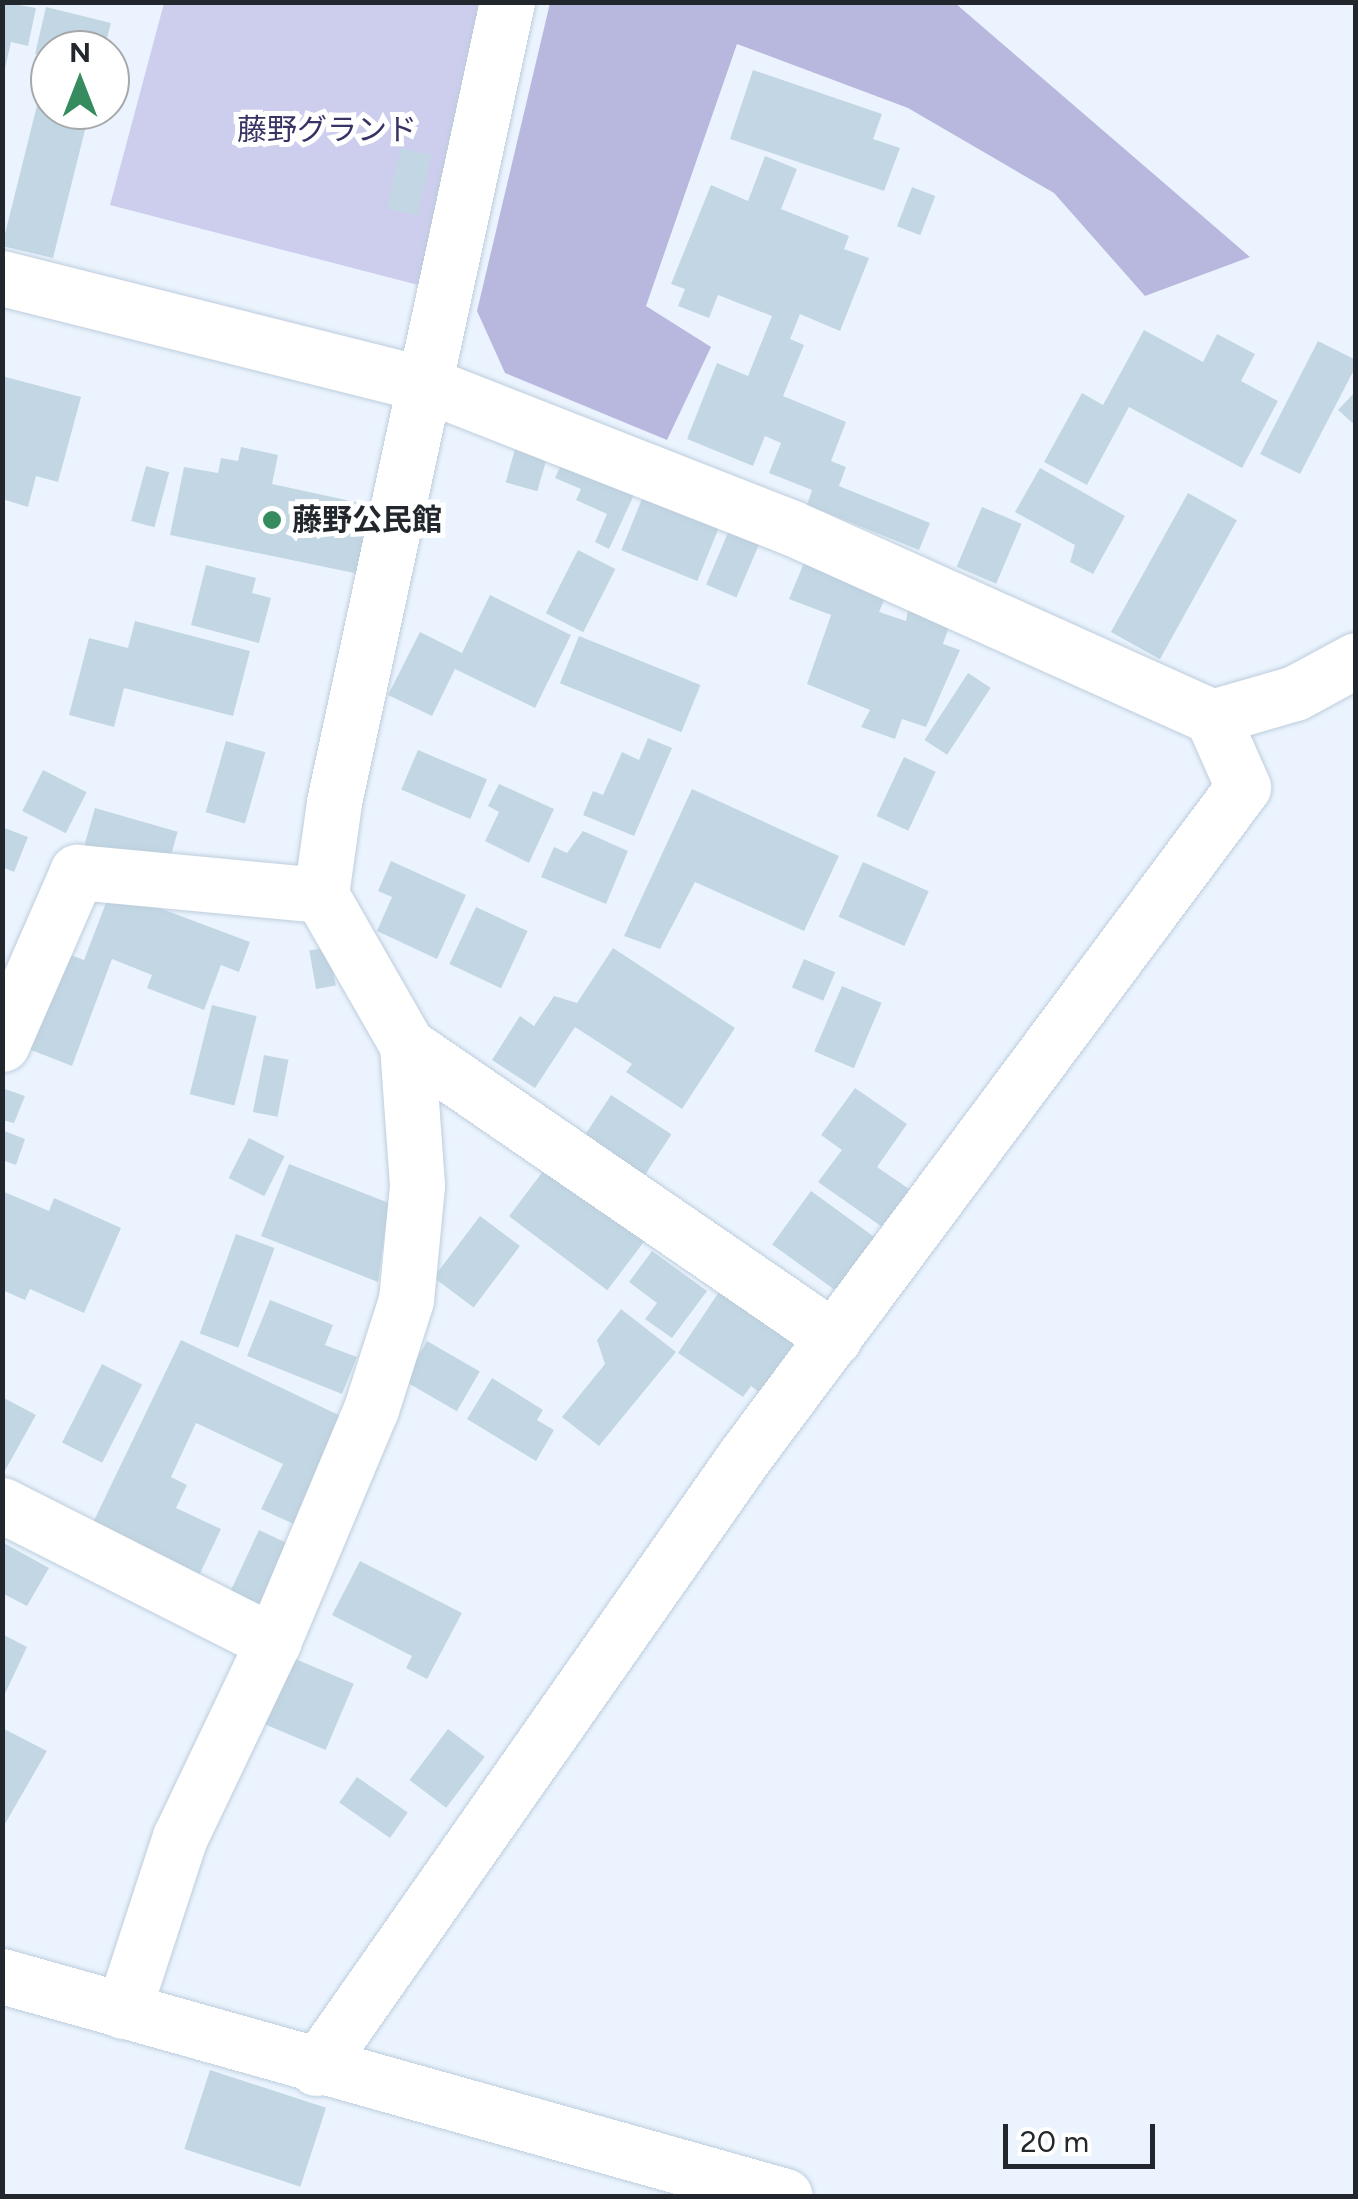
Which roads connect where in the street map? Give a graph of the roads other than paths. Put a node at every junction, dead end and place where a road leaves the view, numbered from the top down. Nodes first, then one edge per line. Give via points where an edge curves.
1 (507, 2) edge
2 (2, 278) edge
3 (425, 384) junction
4 (1356, 660) edge
5 (1212, 717) junction
6 (321, 895) junction
7 (2, 1044) edge
8 (407, 1045) junction
9 (834, 1338) junction
10 (2, 1504) edge
11 (273, 1642) junction
12 (2, 1976) edge
13 (124, 2010) junction
14 (316, 2068) junction
15 (785, 2196) edge

1 - 3 street
2 - 3 street
3 - 5 street via 790,527
3 - 6 street via 334,802
4 - 5 street via 1295,692
5 - 9 street via 1243,787
6 - 7 street via 77,872
6 - 8 street
8 - 9 street
8 - 11 street via 417,1186 406,1300 371,1409
9 - 14 street
10 - 11 street
11 - 13 street via 180,1837
12 - 13 street
13 - 14 street
14 - 15 street

